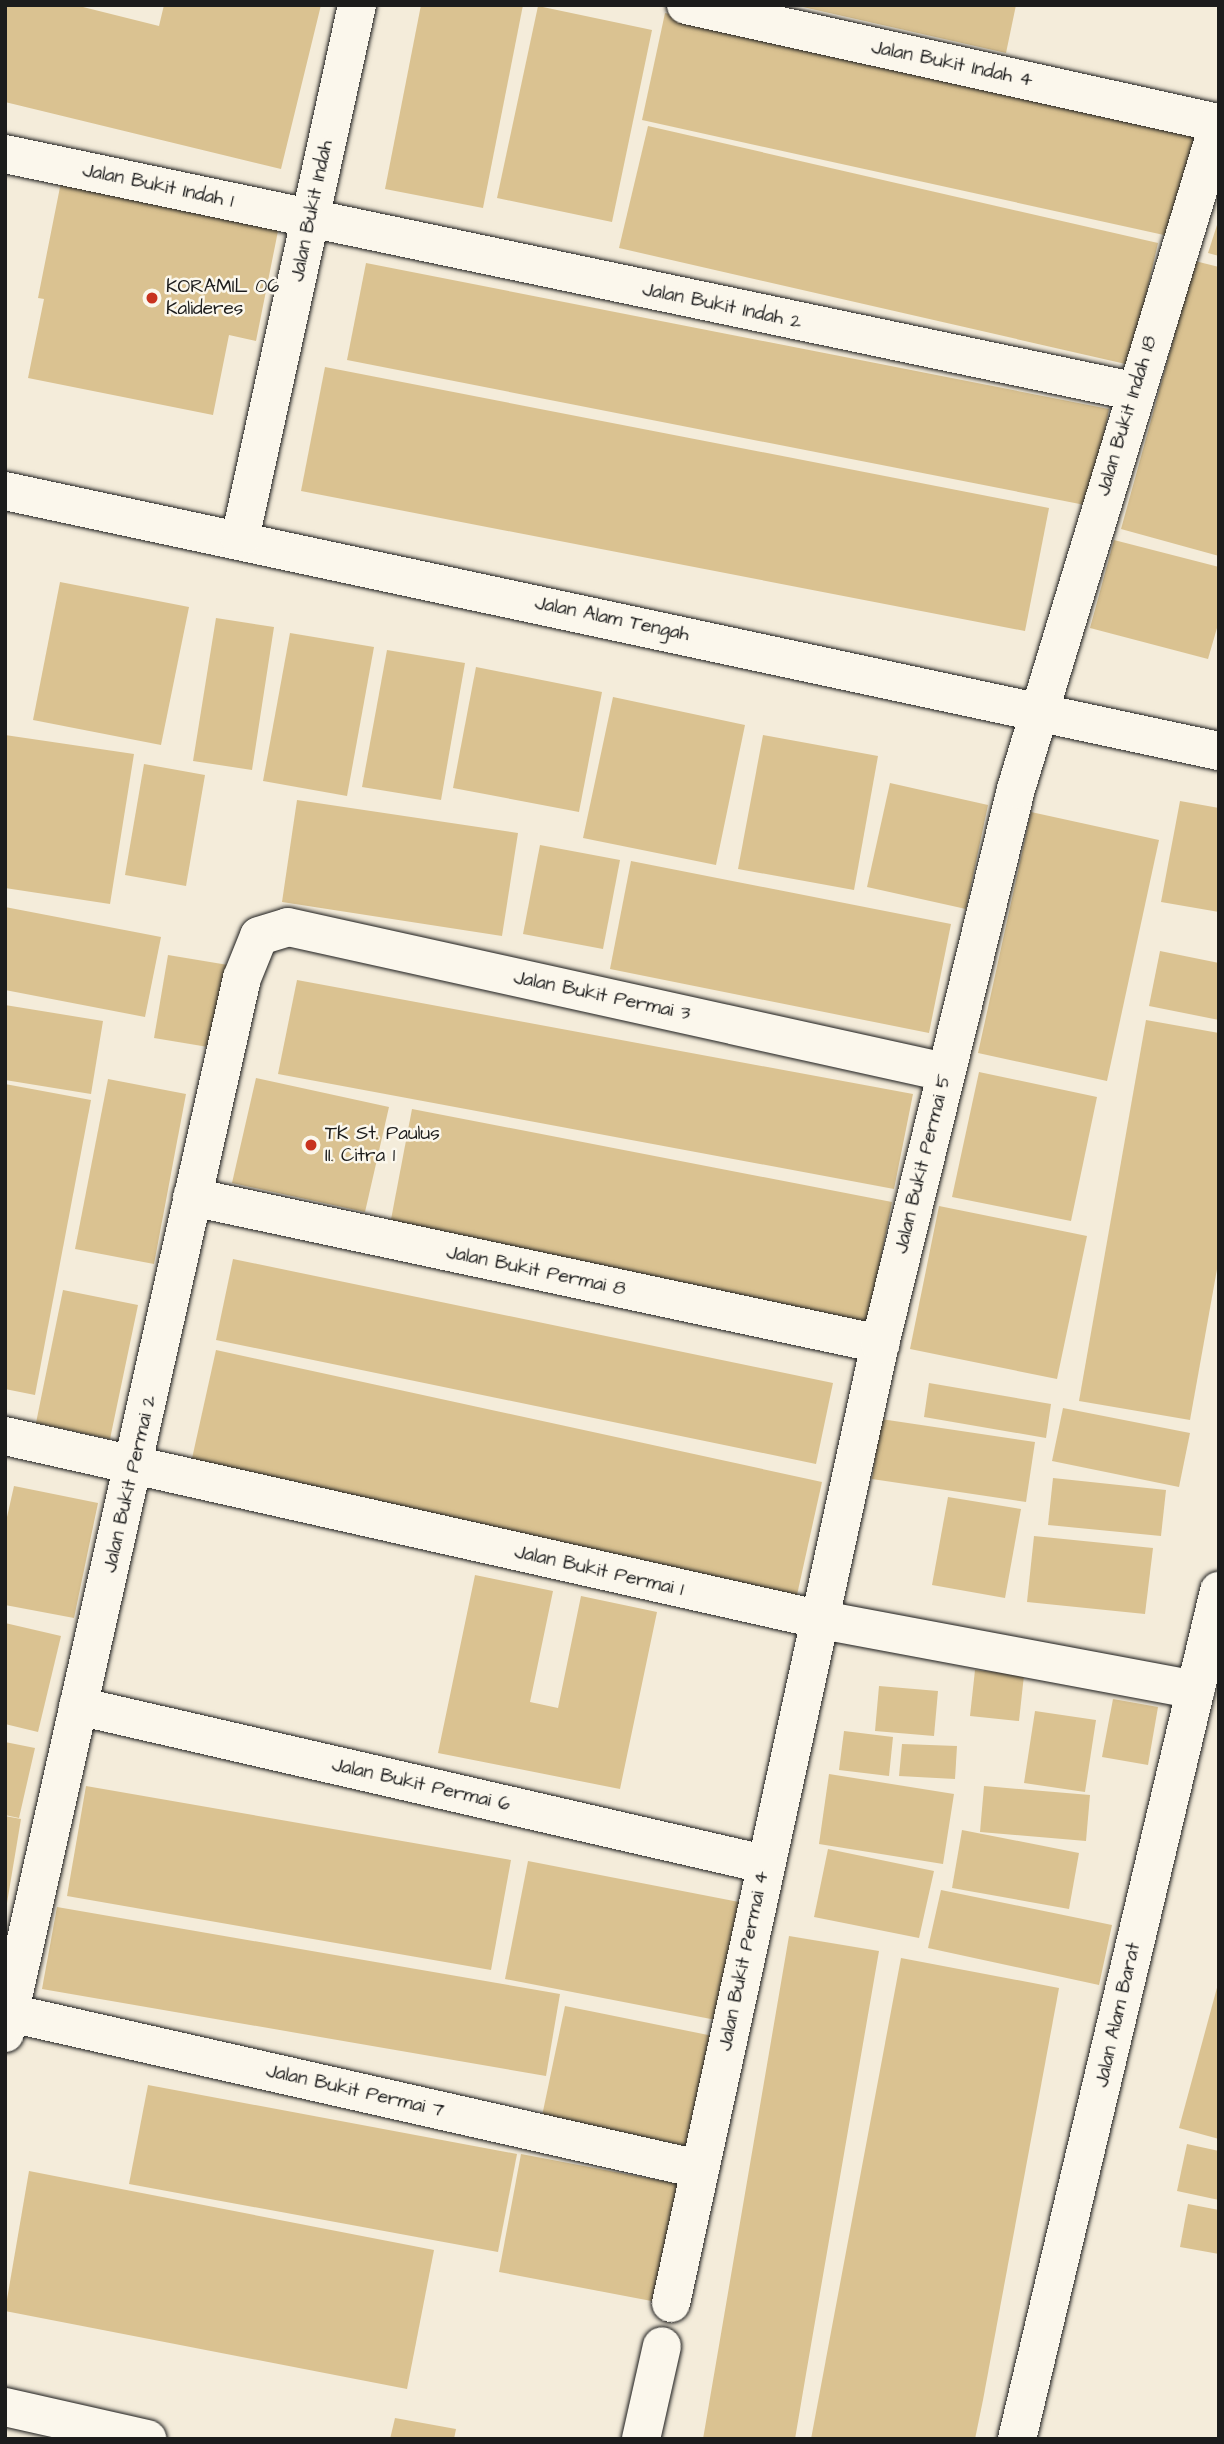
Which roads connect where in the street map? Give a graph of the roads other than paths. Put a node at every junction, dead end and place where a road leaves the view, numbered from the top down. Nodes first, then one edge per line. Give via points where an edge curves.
1 (357, 5) edge
2 (686, 5) edge
3 (1219, 122) edge
4 (5, 154) edge
5 (310, 218) junction
6 (1133, 391) junction
7 (5, 491) edge
8 (240, 539) junction
9 (1039, 711) junction
10 (1219, 751) edge
11 (259, 936) joint
12 (945, 1072) junction
13 (192, 1197) junction
14 (880, 1344) junction
15 (5, 1436) edge
16 (135, 1467) junction
17 (1219, 1591) edge
18 (821, 1620) junction
19 (1196, 1690) junction
20 (78, 1706) junction
21 (764, 1864) junction
22 (8, 2023) edge
23 (699, 2169) junction
24 (671, 2303) dead end
25 (662, 2346) dead end
26 (5, 2407) edge
27 (147, 2439) edge
28 (641, 2439) edge
29 (1017, 2439) edge

1 - 5 street, Jalan Bukit Indah
2 - 3 street, Jalan Bukit Indah 4
3 - 6 street, Jalan Bukit Indah 18
4 - 5 street, Jalan Bukit Indah 1
5 - 6 street, Jalan Bukit Indah 2
5 - 8 street, Jalan Bukit Indah
6 - 9 street, Jalan Bukit Indah 18
7 - 8 street, Jalan Alam Tengah
8 - 9 street, Jalan Alam Tengah
9 - 10 street, Jalan Alam Tengah
9 - 12 street, Jalan Bukit Permai 5
11 - 12 street, Jalan Bukit Permai 3 via 288,927
11 - 13 street, Jalan Bukit Permai 2 via 242,978
12 - 14 street, Jalan Bukit Permai 5
13 - 14 street, Jalan Bukit Permai 8
13 - 16 street, Jalan Bukit Permai 2
14 - 18 street, Jalan Bukit Permai 5
15 - 16 street, Jalan Bukit Permai 1
16 - 18 street, Jalan Bukit Permai 1
16 - 20 street, Jalan Bukit Permai 2
17 - 19 street, Jalan Alam Barat
18 - 19 street, Jalan Bukit Permai 1
18 - 21 street, Jalan Bukit Permai 4
19 - 29 street, Jalan Alam Barat
20 - 21 street, Jalan Bukit Permai 6
20 - 22 street, Jalan Bukit Permai 2
21 - 23 street, Jalan Bukit Permai 4
22 - 23 street, Jalan Bukit Permai 7
23 - 24 street, Jalan Bukit Permai 4
25 - 28 street
26 - 27 street

